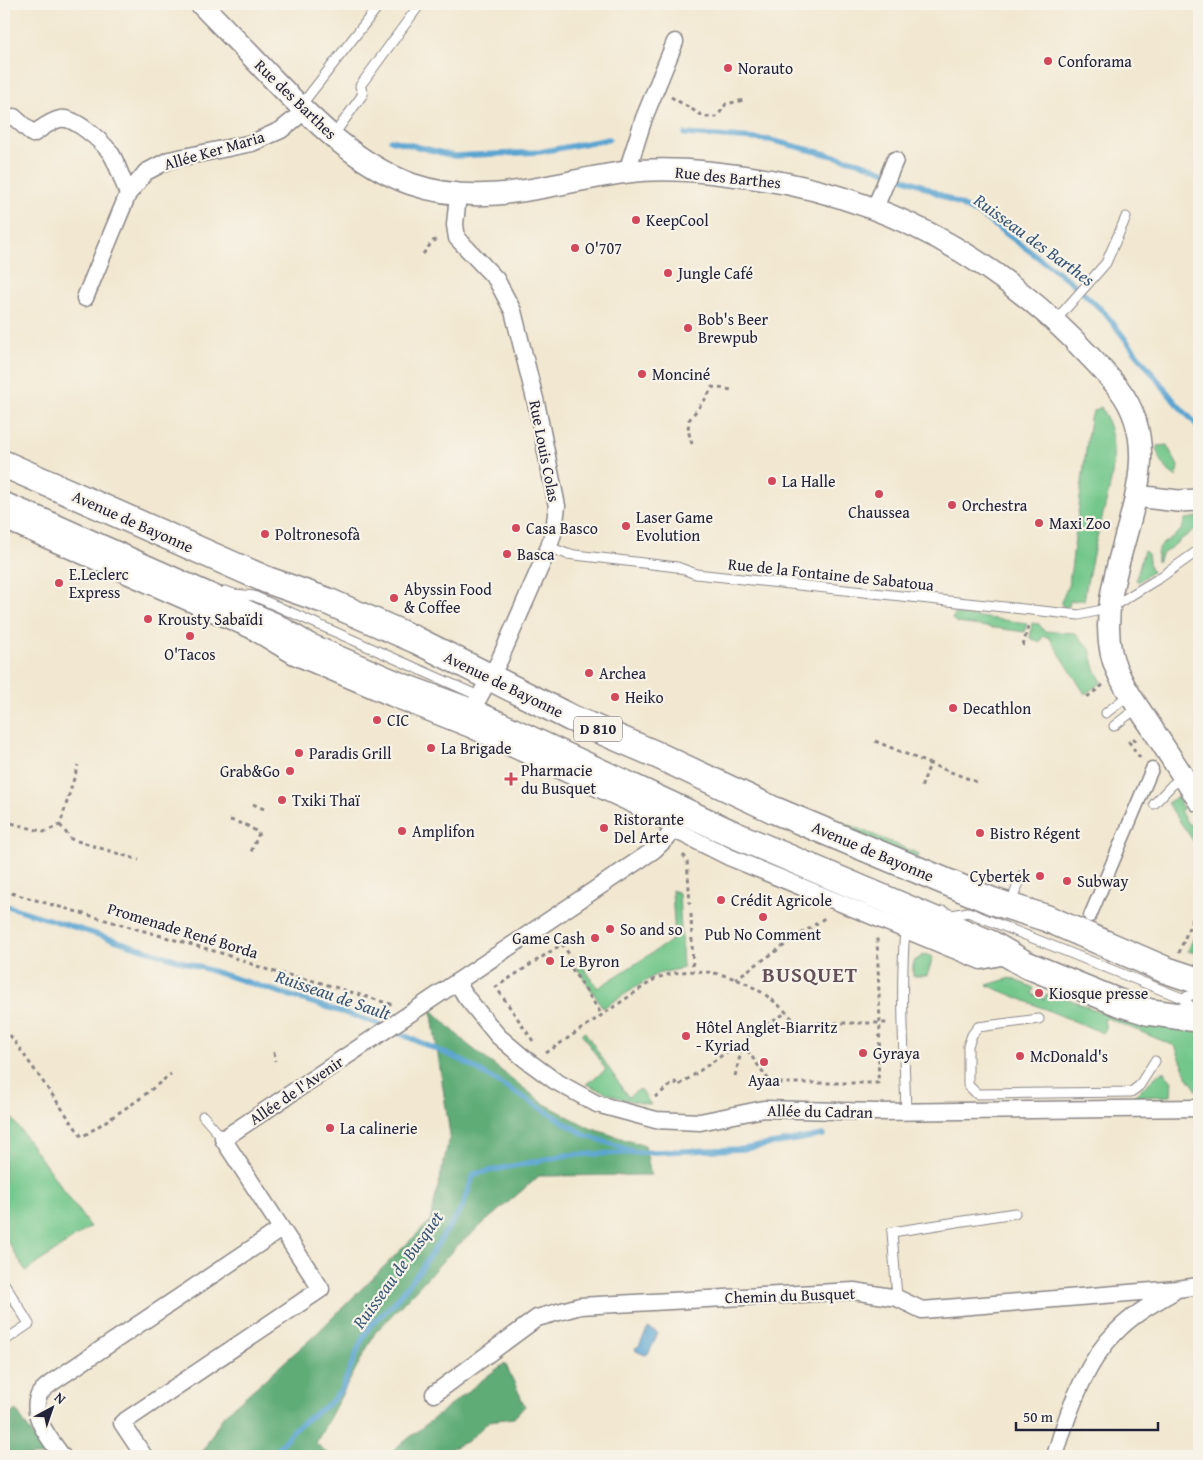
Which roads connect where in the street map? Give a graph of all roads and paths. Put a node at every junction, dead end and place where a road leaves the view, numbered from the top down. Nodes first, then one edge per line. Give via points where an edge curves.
1 (201, 4) edge
2 (369, 4) edge
3 (420, 4) edge
4 (675, 42) dead end
5 (669, 96) dead end
6 (744, 100) dead end
7 (302, 109) junction
8 (14, 117) dead end
9 (333, 136) junction
10 (895, 160) dead end
11 (629, 172) junction
12 (128, 194) junction
13 (458, 194) junction
14 (875, 208) junction
15 (1126, 217) dead end
16 (446, 239) dead end
17 (423, 254) dead end
18 (85, 298) dead end
19 (1054, 321) junction
20 (732, 390) dead end
21 (692, 444) dead end
22 (4, 464) edge
23 (4, 473) edge
24 (1136, 496) junction
25 (1199, 500) edge
26 (4, 506) edge
27 (4, 521) edge
28 (169, 547) dead end
29 (549, 547) junction
30 (1199, 550) edge
31 (247, 583) dead end
32 (216, 589) dead end
33 (254, 596) junction
34 (1110, 608) junction
35 (1029, 623) dead end
36 (1023, 646) dead end
37 (1106, 683) dead end
38 (487, 697) junction
39 (1087, 697) dead end
40 (1134, 701) junction
41 (1106, 713) dead end
42 (1114, 726) dead end
43 (875, 741) dead end
44 (1139, 747) dead end
45 (644, 760) dead end
46 (930, 763) junction
47 (78, 765) dead end
48 (1151, 771) joint
49 (1183, 777) junction
50 (977, 782) dead end
51 (698, 785) dead end
52 (921, 788) dead end
53 (1199, 801) edge
54 (253, 804) dead end
55 (1154, 804) dead end
56 (264, 809) dead end
57 (230, 820) dead end
58 (4, 821) edge
59 (60, 825) junction
60 (675, 830) junction
61 (805, 833) dead end
62 (254, 853) dead end
63 (687, 859) dead end
64 (139, 860) dead end
65 (1022, 875) dead end
66 (4, 891) edge
67 (964, 902) dead end
68 (1199, 902) edge
69 (690, 904) dead end
70 (1010, 907) junction
71 (934, 908) dead end
72 (968, 912) junction
73 (691, 914) dead end
74 (1090, 916) dead end
75 (826, 917) dead end
76 (905, 930) junction
77 (877, 937) dead end
78 (1179, 954) dead end
79 (1011, 955) junction
80 (693, 970) junction
81 (735, 979) junction
82 (457, 982) junction
83 (1191, 989) edge
84 (1199, 993) edge
85 (399, 999) dead end
86 (787, 1012) junction
87 (1199, 1014) edge
88 (602, 1015) junction
89 (1039, 1019) dead end
90 (1199, 1019) edge
91 (880, 1024) junction
92 (904, 1024) junction
93 (10, 1035) dead end
94 (537, 1048) dead end
95 (741, 1048) junction
96 (274, 1052) dead end
97 (542, 1055) dead end
98 (275, 1061) dead end
99 (1155, 1061) dead end
100 (171, 1074) dead end
101 (735, 1076) dead end
102 (656, 1097) dead end
103 (1199, 1108) edge
104 (906, 1111) junction
105 (203, 1116) dead end
106 (223, 1139) junction
107 (1015, 1213) dead end
108 (281, 1229) junction
109 (4, 1283) edge
110 (1199, 1286) edge
111 (1177, 1290) junction
112 (896, 1298) junction
113 (4, 1340) edge
114 (434, 1394) dead end
115 (62, 1456) edge
116 (144, 1456) edge
117 (1055, 1456) edge

1 - 7 street, Rue des Barthes
2 - 7 lane via 376,9 306,99
3 - 9 lane via 360,86 363,94
4 - 11 street via 644,118
5 - 6 path via 705,117 717,117 726,104
7 - 9 street, Rue des Barthes
7 - 12 street, Allée Ker Maria via 281,130 252,142 169,160 146,172
8 - 12 street via 33,134 60,119 72,120 111,153
9 - 13 street, Rue des Barthes via 370,164 408,182 434,191
10 - 14 street
11 - 13 street, Rue des Barthes via 514,194
11 - 14 street, Rue des Barthes via 702,171 756,178 805,186
12 - 18 street, Allée Ker Maria
13 - 29 street, Rue Louis Colas via 454,225 457,238 496,280 514,311 557,506
14 - 19 street, Rue des Barthes via 960,250
15 - 19 lane via 1106,264
16 - 17 path via 434,240
19 - 24 street, Rue des Barthes via 1120,390 1135,416 1140,442
20 - 21 path via 712,387 689,420
22 - 38 main road, Avenue de Bayonne / D 810 via 267,580 334,604 416,640
23 - 28 lane
24 - 25 street
24 - 34 street, Rue des Barthes via 1112,588
26 - 38 main road, Avenue de Bayonne / D 810 via 230,605 316,650 398,685
27 - 60 street via 250,630 294,656 470,729 657,816
29 - 34 lane, Rue de la Fontaine de Sabatoua via 567,554 677,567 696,574 1031,611 1079,615
29 - 38 street, Rue Louis Colas
30 - 34 lane, Rue de la Fontaine de Sabatoua
31 - 33 lane
32 - 33 lane
33 - 38 lane
34 - 40 street, Rue des Barthes via 1111,654
35 - 36 path
37 - 39 path
38 - 45 lane
38 - 70 main road, Avenue de Bayonne / D 810 via 571,718 774,810
38 - 79 main road, Avenue de Bayonne / D 810 via 735,835
40 - 41 lane
40 - 42 lane
40 - 49 street, Rue des Barthes
43 - 46 path
44 - 48 path via 1134,740 1130,742
46 - 50 path
46 - 52 path
47 - 59 path
48 - 74 street
49 - 53 street, Rue des Barthes
49 - 55 lane
51 - 61 lane
54 - 56 path
57 - 62 path via 259,833 251,852
58 - 59 path via 44,832
59 - 64 path via 71,839
60 - 76 street via 729,857
60 - 82 street via 654,850
63 - 69 path
65 - 70 lane
66 - 85 path, Promenade René Borda via 390,1004
67 - 72 lane
68 - 78 path
70 - 83 main road, Avenue de Bayonne / D 810 via 1046,918 1166,970
71 - 72 lane via 952,915
72 - 83 lane
73 - 80 path
75 - 81 path
76 - 79 street via 982,961
76 - 92 lane
77 - 91 path
79 - 90 main road, Avenue de Bayonne / D 810 via 1025,964 1120,1003 1149,1012
80 - 81 path
80 - 88 path via 654,980
81 - 86 path via 762,992
82 - 104 street, Allée du Cadran via 498,1036 524,1059 597,1104 656,1120 700,1122 764,1109
82 - 106 street, Allée de l'Avenir
83 - 84 lane
83 - 87 lane
86 - 91 path via 796,1023
86 - 95 path via 744,1040
88 - 94 path via 570,966 575,963 562,944 496,987
88 - 97 path
89 - 99 lane via 978,1027 968,1046 968,1085 972,1090 977,1094 1131,1092 1139,1086
91 - 92 path
91 - 95 path via 878,1083 771,1083 747,1050
92 - 104 lane
93 - 100 path via 82,1137
95 - 101 path
95 - 102 path via 734,1047 678,1086 675,1082
96 - 98 path
103 - 104 street, Allée du Cadran
105 - 106 lane
106 - 108 street
107 - 112 lane via 892,1232
108 - 115 street via 39,1394 36,1408 41,1426
108 - 116 street via 321,1289 122,1423
109 - 113 lane via 29,1324
110 - 111 street, Chemin du Busquet
111 - 112 street, Chemin du Busquet via 922,1310
111 - 117 street via 1140,1311 1104,1346 1071,1408
112 - 114 street, Chemin du Busquet via 854,1290 580,1306 537,1318

